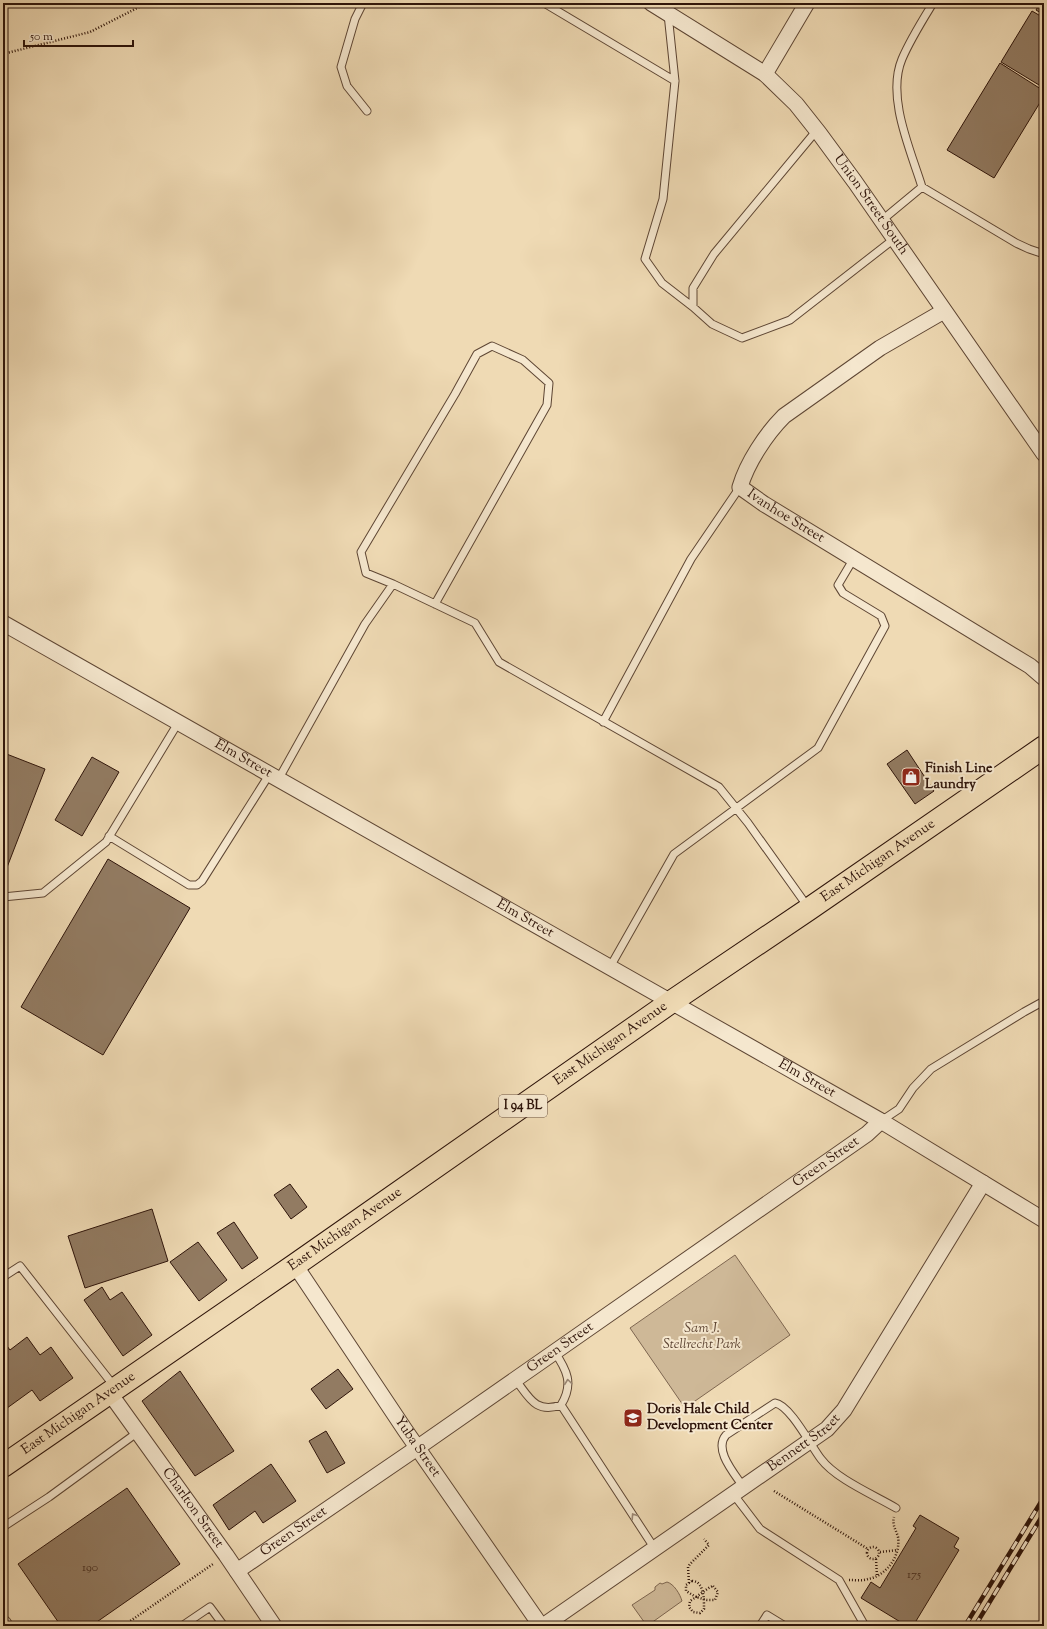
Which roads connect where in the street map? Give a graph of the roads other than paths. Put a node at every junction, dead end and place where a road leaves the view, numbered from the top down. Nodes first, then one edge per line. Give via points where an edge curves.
1 (363, 3) edge
2 (544, 3) edge
3 (651, 3) edge
4 (807, 3) edge
5 (933, 3) edge
6 (668, 13) junction
7 (765, 74) junction
8 (675, 81) junction
9 (367, 111) dead end
10 (817, 130) junction
11 (922, 188) junction
12 (881, 221) junction
13 (894, 239) junction
14 (1044, 254) edge
15 (693, 307) junction
16 (944, 311) junction
17 (1044, 454) edge
18 (740, 487) junction
19 (854, 558) junction
20 (392, 584) junction
21 (435, 604) junction
22 (3, 623) edge
23 (1044, 678) edge
24 (603, 722) junction
25 (178, 723) junction
26 (1044, 747) edge
27 (274, 777) junction
28 (736, 808) junction
29 (109, 836) junction
30 (3, 897) edge
31 (809, 909) junction
32 (610, 967) junction
33 (671, 1002) junction
34 (1044, 1002) edge
35 (881, 1122) junction
36 (983, 1183) junction
37 (1044, 1220) edge
38 (295, 1265) junction
39 (3, 1277) edge
40 (554, 1351) junction
41 (515, 1378) junction
42 (112, 1390) junction
43 (561, 1405) junction
44 (138, 1432) junction
45 (809, 1443) junction
46 (417, 1448) junction
47 (3, 1466) edge
48 (739, 1491) junction
49 (896, 1508) road end
50 (3, 1527) edge
51 (655, 1549) junction
52 (237, 1571) junction
53 (3, 1623) edge
54 (5, 1626) edge
55 (182, 1626) edge
56 (224, 1626) edge
57 (274, 1626) edge
58 (542, 1626) edge
59 (760, 1626) edge
60 (785, 1626) edge
61 (865, 1626) edge

1 - 9 lane via 355,19 341,67 347,86
2 - 8 lane
3 - 6 street, Union Street South
4 - 7 street
5 - 11 lane via 901,60 896,88 898,105
6 - 7 street, Union Street South
6 - 8 lane
7 - 10 street, Union Street South via 796,104
8 - 15 lane via 663,200 645,259 662,283
10 - 12 street, Union Street South
10 - 15 lane via 714,254 693,288
11 - 12 lane
11 - 14 lane via 1016,243
12 - 13 street, Union Street South
13 - 15 lane via 790,320 742,338 712,324
13 - 16 street, Union Street South
16 - 17 street, Union Street South
16 - 18 street, Ivanhoe Street via 880,348 784,416 773,427 744,473
18 - 19 street, Ivanhoe Street
18 - 24 lane via 691,559
19 - 23 street, Ivanhoe Street via 1030,666
19 - 28 lane via 838,585 843,593 881,616 885,626 818,748
20 - 21 lane
20 - 21 lane via 366,573 361,552 476,354 492,346 523,360 548,383 548,405
20 - 27 lane via 365,624
21 - 24 lane via 476,623 499,662
22 - 25 street, Elm Street
24 - 28 lane via 719,788
25 - 27 street, Elm Street
25 - 29 lane
26 - 31 highway, East Michigan Avenue / I 94 BL
27 - 29 lane via 197,885 190,885
27 - 32 street, Elm Street
28 - 31 lane
28 - 32 lane via 674,854
29 - 30 lane via 106,842 43,893
31 - 33 highway, East Michigan Avenue / I 94 BL
32 - 33 street, Elm Street
33 - 35 street, Elm Street
33 - 38 highway, East Michigan Avenue / I 94 BL
34 - 35 lane via 931,1069 913,1088 899,1109
35 - 36 street, Elm Street
35 - 40 street, Green Street
36 - 37 street, Elm Street
36 - 45 street, Bennett Street via 844,1410 827,1429
38 - 42 highway, East Michigan Avenue / I 94 BL
38 - 46 street, Yuba Street
39 - 42 lane via 20,1266
40 - 41 street, Green Street
43 -> 40 lane via 567,1396 568,1379 563,1363
41 - 43 lane via 540,1407 551,1409
41 - 46 street, Green Street
42 - 44 street, Charlton Street
42 - 47 highway, East Michigan Avenue / I 94 BL
51 -> 43 lane
44 - 50 lane via 50,1497
44 - 52 street, Charlton Street
45 - 48 street, Bennett Street
45 - 48 lane via 785,1408 776,1403 726,1435 721,1443 722,1453
45 - 49 lane via 835,1473
46 - 52 street, Green Street
46 - 58 street, Yuba Street
48 - 51 street, Bennett Street
48 - 61 lane via 760,1530 839,1580
51 - 58 street, Bennett Street
52 - 57 street, Charlton Street
53 - 54 street
55 - 56 lane via 210,1607
59 - 60 lane via 767,1615

